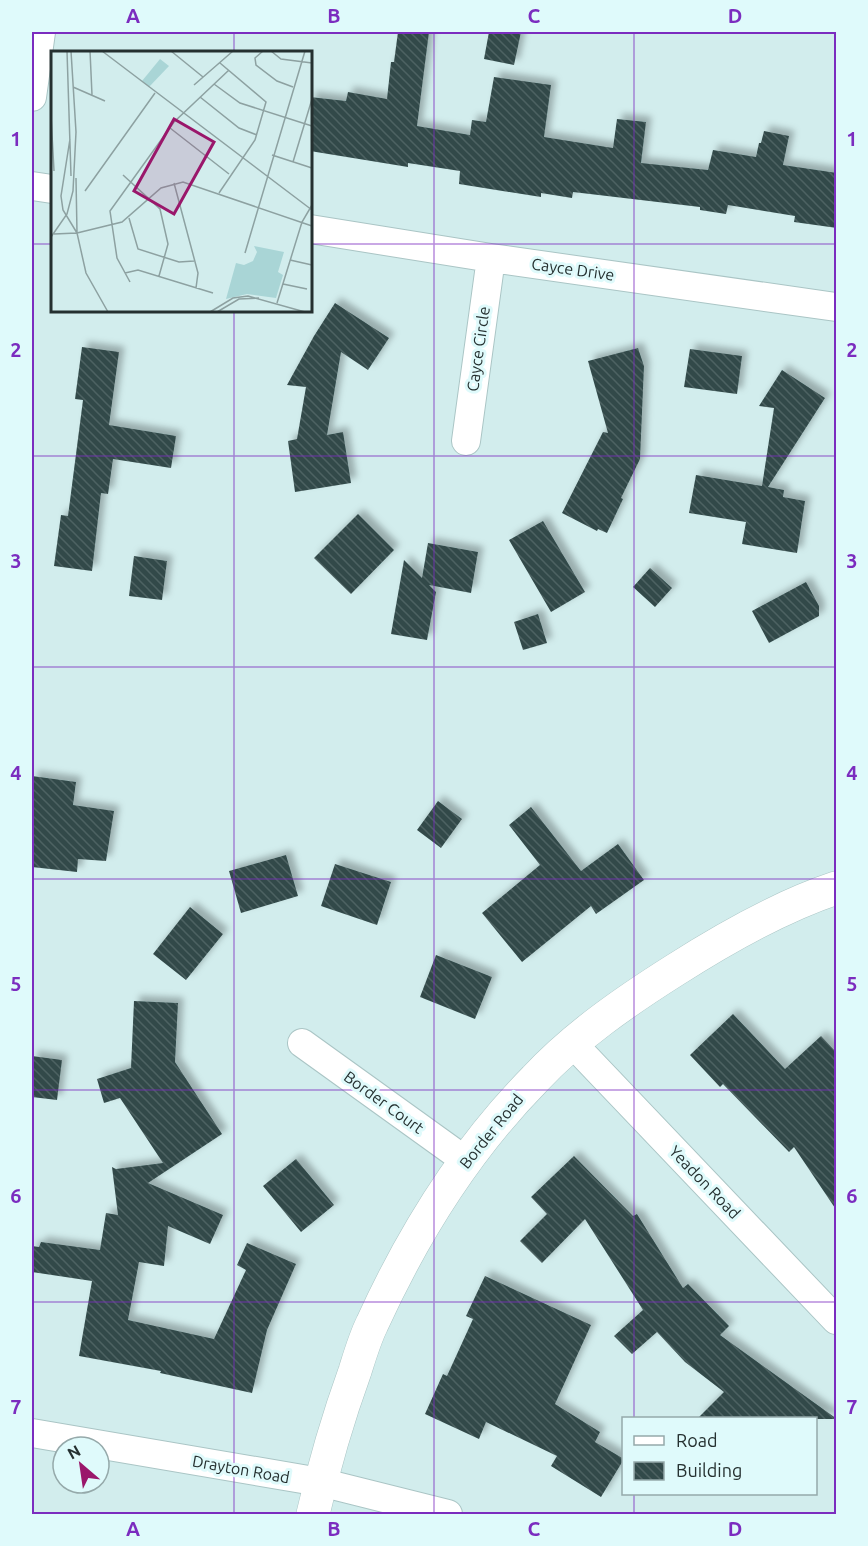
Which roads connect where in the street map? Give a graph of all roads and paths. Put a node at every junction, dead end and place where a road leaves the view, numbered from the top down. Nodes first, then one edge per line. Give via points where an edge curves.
1 (41, 32) edge
2 (32, 97) edge
3 (32, 186) edge
4 (51, 189) edge
5 (312, 229) edge
6 (491, 258) junction
7 (837, 307) edge
8 (466, 441) dead end
9 (837, 888) edge
10 (302, 1043) dead end
11 (573, 1044) junction
12 (466, 1161) junction
13 (837, 1320) edge
14 (32, 1433) edge
15 (320, 1482) junction
16 (313, 1515) edge
17 (448, 1515) edge

1 - 2 street
3 - 4 street
5 - 6 street, Cayce Drive
6 - 7 street, Cayce Drive
6 - 8 street, Cayce Circle
9 - 11 street, Border Road via 765,918 716,944 636,994
10 - 12 street, Border Court
11 - 12 street, Border Road via 536,1078
11 - 13 street, Yeadon Road
12 - 15 street, Border Road via 419,1233 371,1325
14 - 15 street, Drayton Road
15 - 16 street, Border Road
15 - 17 street, Drayton Road

